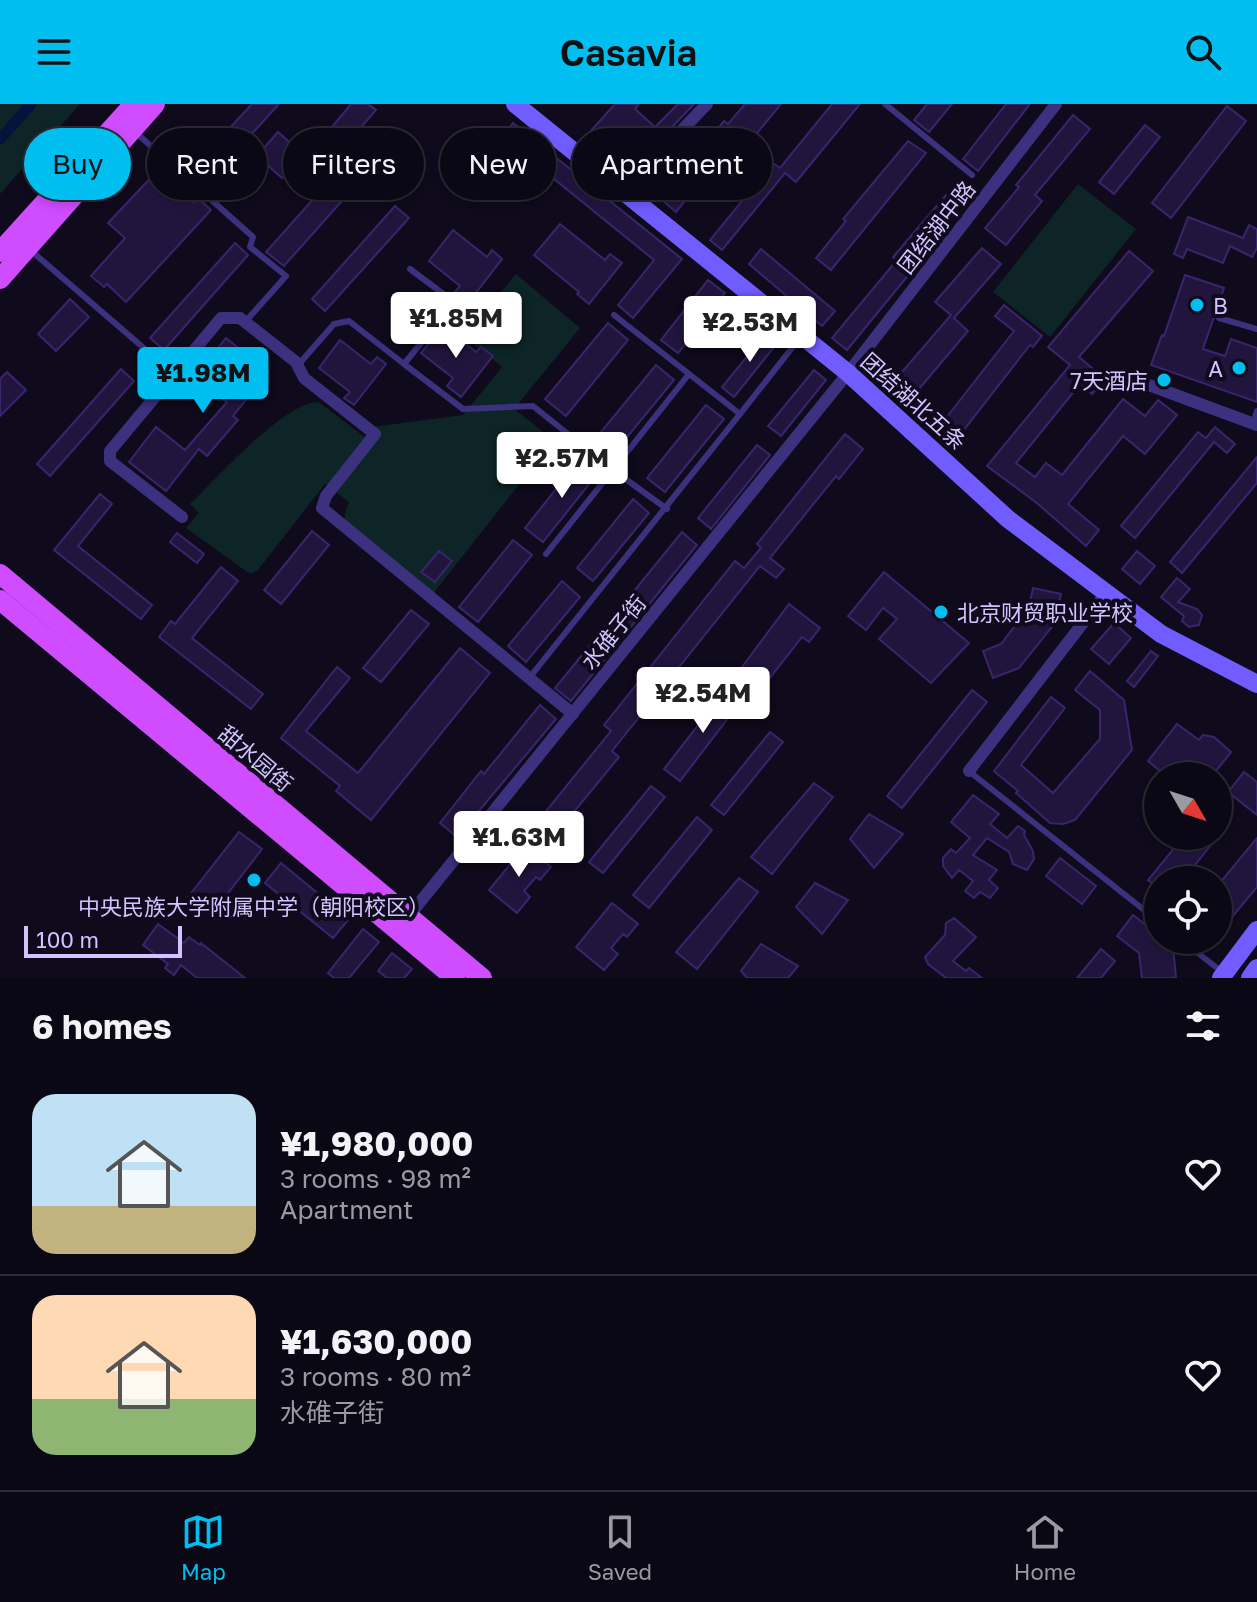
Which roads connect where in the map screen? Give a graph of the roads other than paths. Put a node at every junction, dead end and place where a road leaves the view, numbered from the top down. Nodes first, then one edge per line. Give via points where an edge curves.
1 (134, 104) edge
2 (155, 104) edge
3 (515, 104) edge
4 (707, 104) edge
5 (885, 104) edge
6 (1056, 104) edge
7 (684, 128) edge
8 (132, 130) junction
9 (572, 152) edge
10 (972, 175) dead end
11 (631, 200) edge
12 (27, 247) junction
13 (0, 252) edge
14 (410, 269) dead end
15 (0, 279) edge
16 (614, 315) dead end
17 (1219, 318) dead end
18 (245, 322) junction
19 (1257, 329) edge
20 (801, 336) junction
21 (160, 362) dead end
22 (404, 364) junction
23 (298, 365) junction
24 (848, 373) junction
25 (689, 374) junction
26 (1127, 377) dead end
27 (740, 414) junction
28 (1256, 420) edge
29 (613, 470) junction
30 (667, 509) junction
31 (182, 517) dead end
32 (546, 554) dead end
33 (0, 574) edge
34 (1106, 593) junction
35 (0, 600) edge
36 (529, 678) junction
37 (1257, 684) edge
38 (573, 714) junction
39 (969, 771) joint
40 (1144, 910) edge
41 (408, 917) junction
42 (1257, 930) edge
43 (1197, 954) edge
44 (1257, 968) edge
45 (1222, 976) edge
46 (455, 978) edge
47 (482, 978) edge
48 (1250, 978) edge

1 - 13 main road
2 - 8 main road
3 - 9 street, 团结湖北五条
4 - 7 street
5 - 10 lane
6 - 24 street, 团结湖中路
8 - 12 main road
8 - 18 lane via 253,237 250,247 286,276
11 - 20 street, 团结湖北五条
12 - 15 main road
12 - 21 lane
14 - 22 lane via 454,302
16 - 25 lane
17 - 19 lane
18 - 23 street
18 - 31 street via 221,318 110,451 110,461
20 - 24 street, 团结湖北五条
20 - 27 lane
22 - 23 lane via 349,321 334,324
22 - 29 lane via 463,409 533,406
23 - 36 street via 304,378 375,434 322,508
24 - 34 street, 团结湖北五条 via 1008,519
24 - 38 street, 水碓子街
25 - 27 lane
25 - 29 lane
26 - 28 street
27 - 30 lane
29 - 30 lane
29 - 32 lane
30 - 36 lane
33 - 41 main road, 甜水园街
34 - 37 street, 团结湖北五条 via 1161,634
34 - 39 street
35 - 46 main road, 甜水园街
36 - 38 street
38 - 41 street, 水碓子街
39 - 40 lane
41 - 47 main road, 甜水园街
42 - 45 street
43 - 45 lane
44 - 48 street

